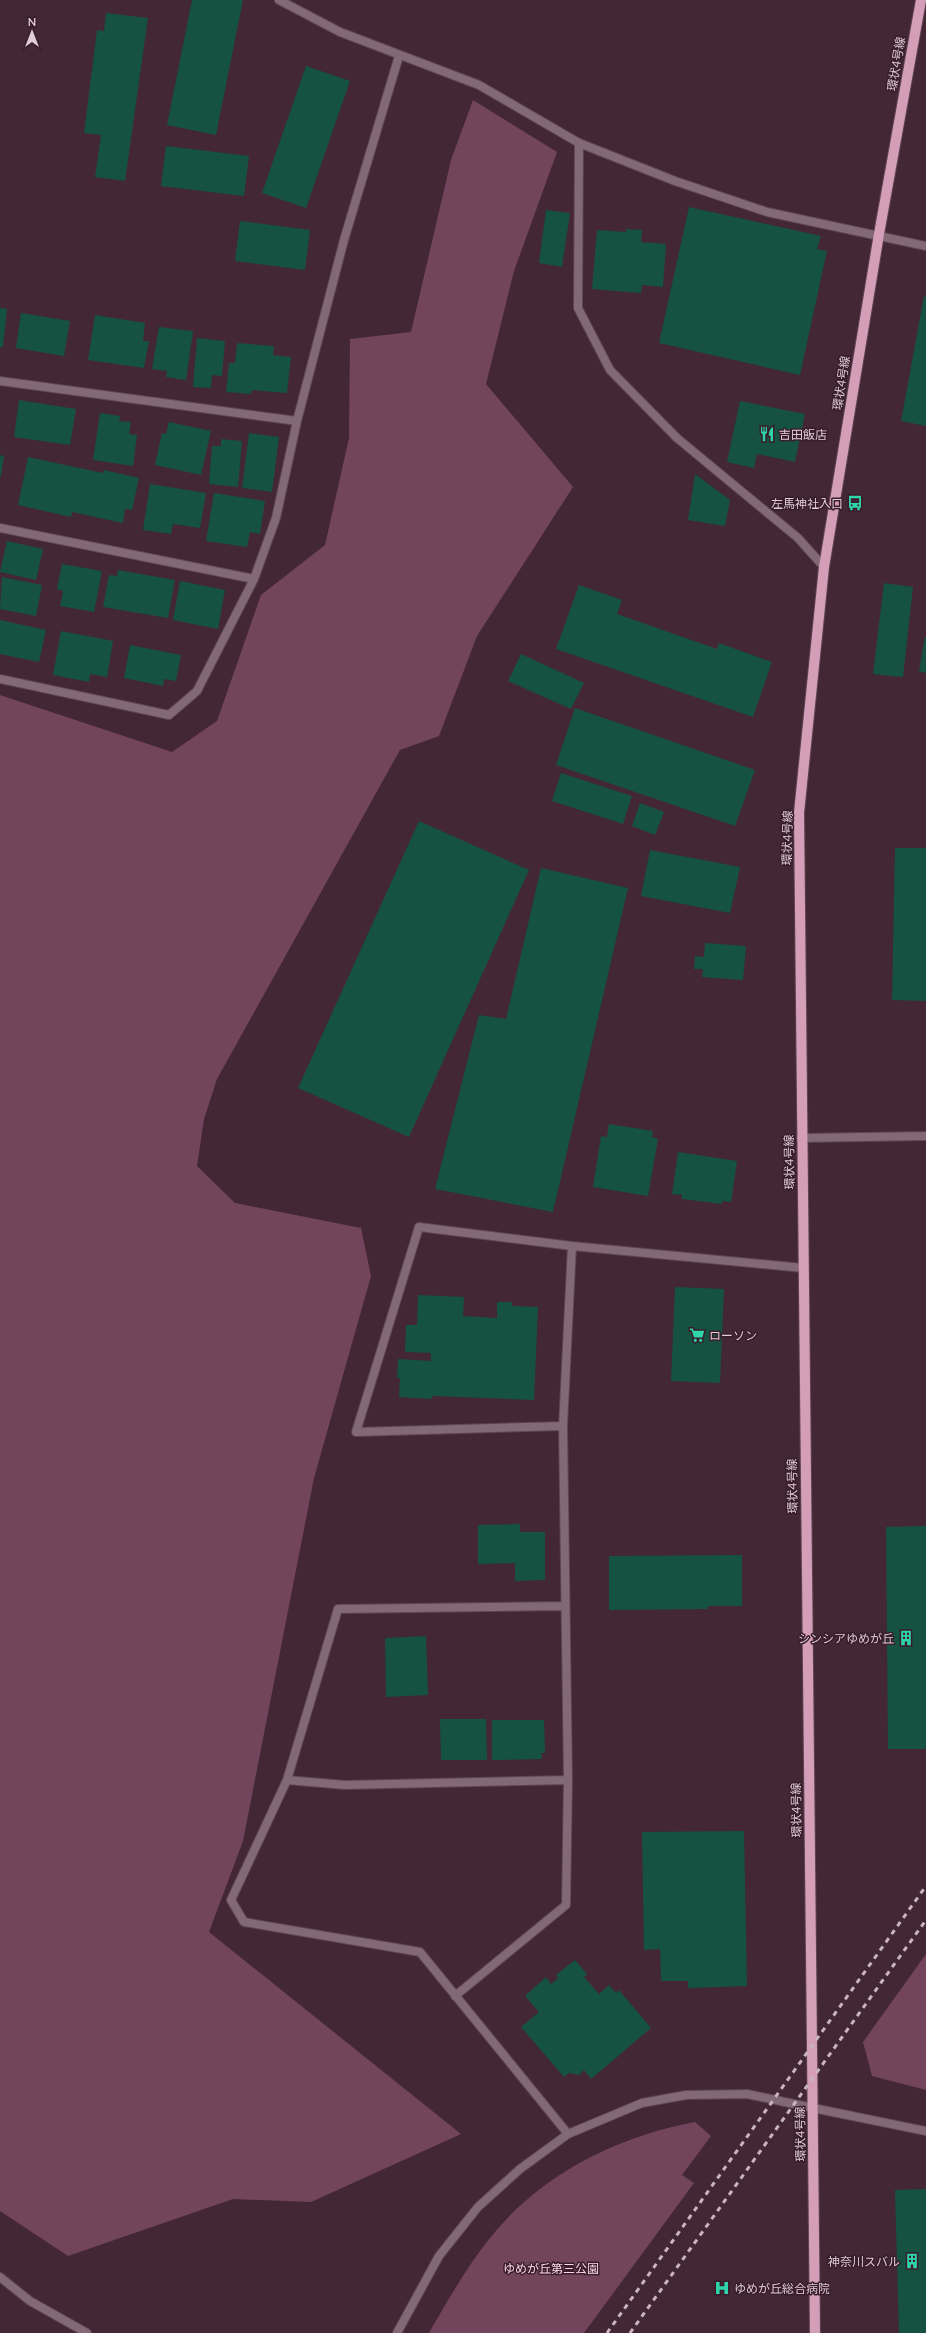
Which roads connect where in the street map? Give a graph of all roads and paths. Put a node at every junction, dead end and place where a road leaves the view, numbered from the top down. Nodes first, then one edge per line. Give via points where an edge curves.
1 (279, 0) edge
2 (921, 0) edge
3 (399, 56) junction
4 (579, 143) junction
5 (879, 234) junction
6 (926, 246) edge
7 (0, 381) edge
8 (297, 421) junction
9 (0, 528) edge
10 (824, 567) junction
11 (254, 579) junction
12 (0, 679) edge
13 (926, 1136) edge
14 (801, 1138) junction
15 (572, 1246) junction
16 (803, 1268) junction
17 (563, 1426) junction
18 (564, 1606) junction
19 (287, 1780) junction
20 (568, 1780) junction
21 (455, 1996) junction
22 (813, 2108) junction
23 (926, 2131) edge
24 (568, 2134) junction
25 (0, 2277) edge
26 (87, 2333) edge
27 (397, 2333) edge
28 (815, 2333) edge

1 - 3 street via 340,32
2 - 5 main road, 環状4号線
3 - 4 street via 480,85
3 - 8 street via 344,240
4 - 5 street via 675,181 768,212
4 - 10 street via 578,308 610,370 677,438 798,538
5 - 6 street
5 - 10 main road, 環状4号線
7 - 8 street
8 - 11 street via 276,518
9 - 11 street
10 - 14 main road, 環状4号線 via 799,813
11 - 12 street via 197,691 169,714
13 - 14 street
14 - 16 main road, 環状4号線
15 - 16 street
15 - 17 street
15 - 17 street via 419,1227 356,1432
16 - 22 main road, 環状4号線
17 - 18 street
18 - 19 street via 338,1609
18 - 20 street
19 - 20 street via 345,1785
19 - 21 street via 232,1900 244,1922 420,1952
20 - 21 street via 566,1905
21 - 24 street
22 - 23 street
22 - 24 street via 747,2094 686,2095 642,2103
22 - 28 main road, 環状4号線
24 - 27 street via 520,2170 478,2207 439,2256
25 - 26 street via 30,2301

